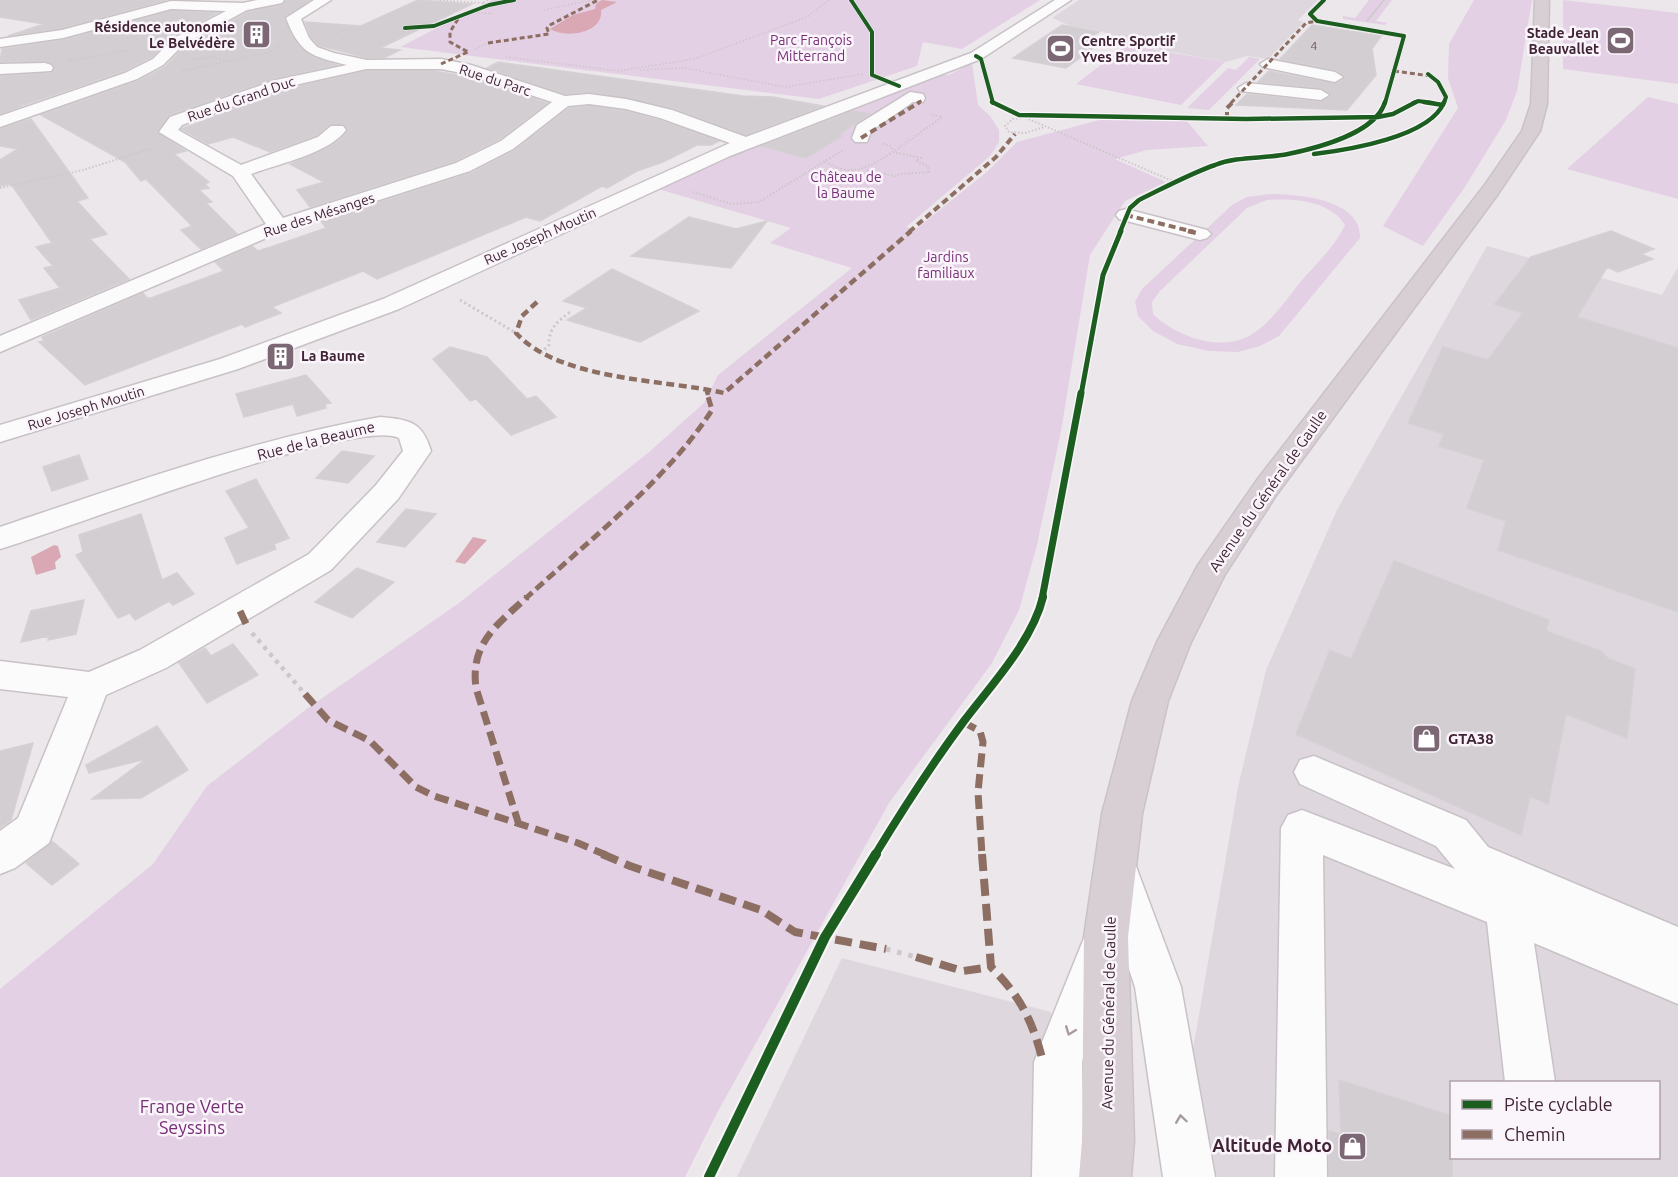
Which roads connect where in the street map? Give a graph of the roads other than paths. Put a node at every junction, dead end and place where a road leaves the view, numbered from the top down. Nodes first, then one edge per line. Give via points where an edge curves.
1 (277, 0) edge
2 (324, 0) edge
3 (1064, 0) edge
4 (1542, 0) edge
5 (169, 3) edge
6 (243, 7) junction
7 (0, 43) edge
8 (1280, 52) dead end
9 (1300, 54) dead end
10 (1268, 64) dead end
11 (367, 65) junction
12 (45, 68) road end
13 (0, 69) edge
14 (945, 69) junction
15 (1335, 77) dead end
16 (1246, 88) dead end
17 (1321, 95) dead end
18 (564, 101) junction
19 (0, 122) edge
20 (337, 130) dead end
21 (861, 138) road end
22 (746, 143) junction
23 (240, 172) junction
24 (1125, 215) dead end
25 (278, 226) junction
26 (1200, 234) dead end
27 (0, 345) edge
28 (0, 435) edge
29 (0, 538) edge
30 (0, 675) edge
31 (91, 686) junction
32 (1314, 772) dead end
33 (0, 855) edge
34 (1115, 864) junction
35 (1507, 910) junction
36 (1106, 938) junction
37 (1678, 949) edge
38 (1678, 981) edge
39 (1530, 1081) edge
40 (1110, 1165) edge
41 (1058, 1177) edge
42 (1189, 1177) edge
43 (1301, 1177) edge

1 - 6 street
2 - 11 street, Rue du Parc via 293,18 302,40 312,50
3 - 14 street, Rue Joseph Moutin via 976,56
4 - 34 main road, Avenue du Général de Gaulle via 1539,104 1531,131 1491,190 1267,487 1209,573 1150,701 1122,814
5 - 6 street
5 - 7 street via 63,34
6 - 19 street via 179,41 158,62 132,76
8 - 9 street
10 - 15 street
11 - 18 street, Rue du Parc via 441,64
11 - 23 street, Rue du Grand Duc via 282,83 177,121 168,132
12 - 13 street
14 - 21 street via 960,76 918,103 863,129
14 - 22 street, Rue Joseph Moutin
16 - 17 street
18 - 22 street, Rue du Parc via 589,99 626,104
18 - 25 street, Rue des Mésanges via 507,145 463,167
20 - 23 street via 324,141
22 - 28 street, Rue Joseph Moutin via 391,304 320,332
23 - 25 street, Rue du Grand Duc
24 - 26 street
25 - 27 street, Rue des Mésanges
29 - 31 street, Rue de la Beaume via 168,481 336,433 380,425 399,427 412,434 417,451 387,492 320,562 153,659
30 - 31 street
31 - 33 street via 34,830
32 - 37 street via 1451,833 1473,860
34 - 36 main road, Avenue du Général de Gaulle
42 -> 34 street via 1158,987
35 - 38 street
35 - 39 street
35 - 43 street via 1302,828
36 - 40 main road, Avenue du Général de Gaulle
36 -> 41 street via 1058,1062

